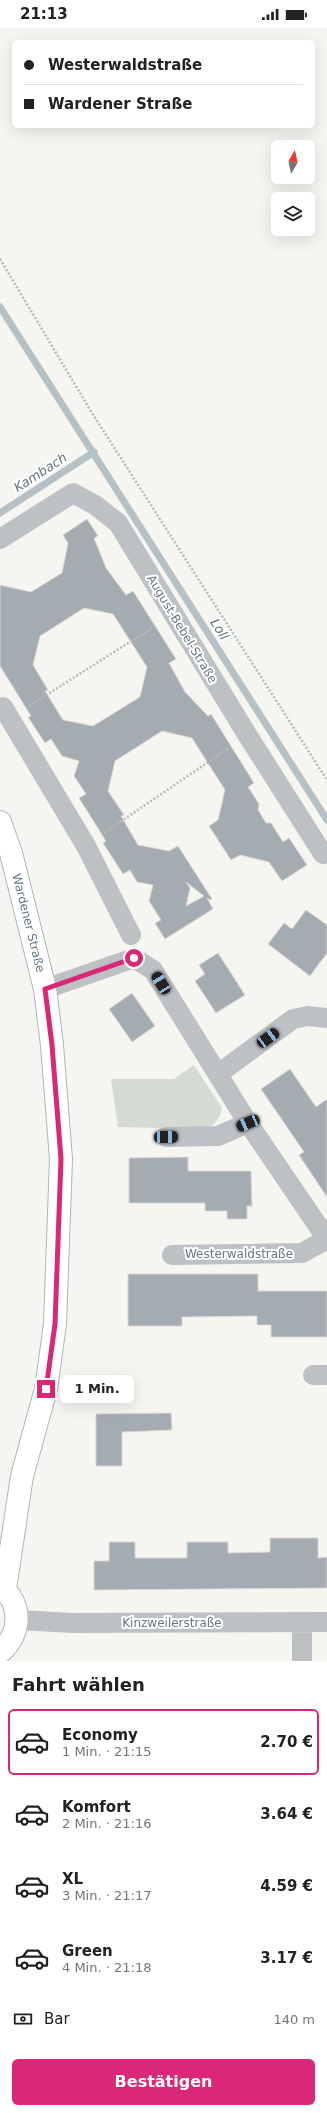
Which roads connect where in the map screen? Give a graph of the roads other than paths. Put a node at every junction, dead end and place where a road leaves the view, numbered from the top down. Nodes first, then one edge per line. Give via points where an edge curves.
1 (0, 539) edge
2 (4, 714) edge
3 (0, 822) edge
4 (323, 854) dead end
5 (130, 935) dead end
6 (45, 989) junction
7 (327, 1017) edge
8 (218, 1074) junction
9 (248, 1123) junction
10 (166, 1137) dead end
11 (327, 1239) edge
12 (172, 1255) dead end
13 (22, 1476) junction
14 (0, 1522) edge
15 (2, 1588) edge
16 (17, 1620) junction
17 (302, 1622) junction
18 (327, 1622) edge
19 (0, 1652) edge
20 (302, 1661) edge

1 - 4 street, August-Bebel-Straße via 73,492 118,523
2 - 5 street via 86,846
3 - 6 street, Wardener Straße via 11,853
6 - 8 street, Westerwaldstraße via 134,958 144,962 153,970
6 - 13 street, Wardener Straße via 61,1159 55,1324 46,1389
7 - 8 street via 308,1016 293,1019
8 - 9 street, Westerwaldstraße
9 - 10 street via 218,1136
9 - 11 street, Westerwaldstraße
11 - 12 street, Westerwaldstraße via 302,1254
13 - 14 street, Wardener Straße
13 - 15 street, Wardener Straße
15 - 16 street via 16,1609
16 - 17 street, Kinzweilerstraße via 74,1623
16 - 19 street via 14,1634
17 - 18 street, Kinzweilerstraße
17 - 20 street

